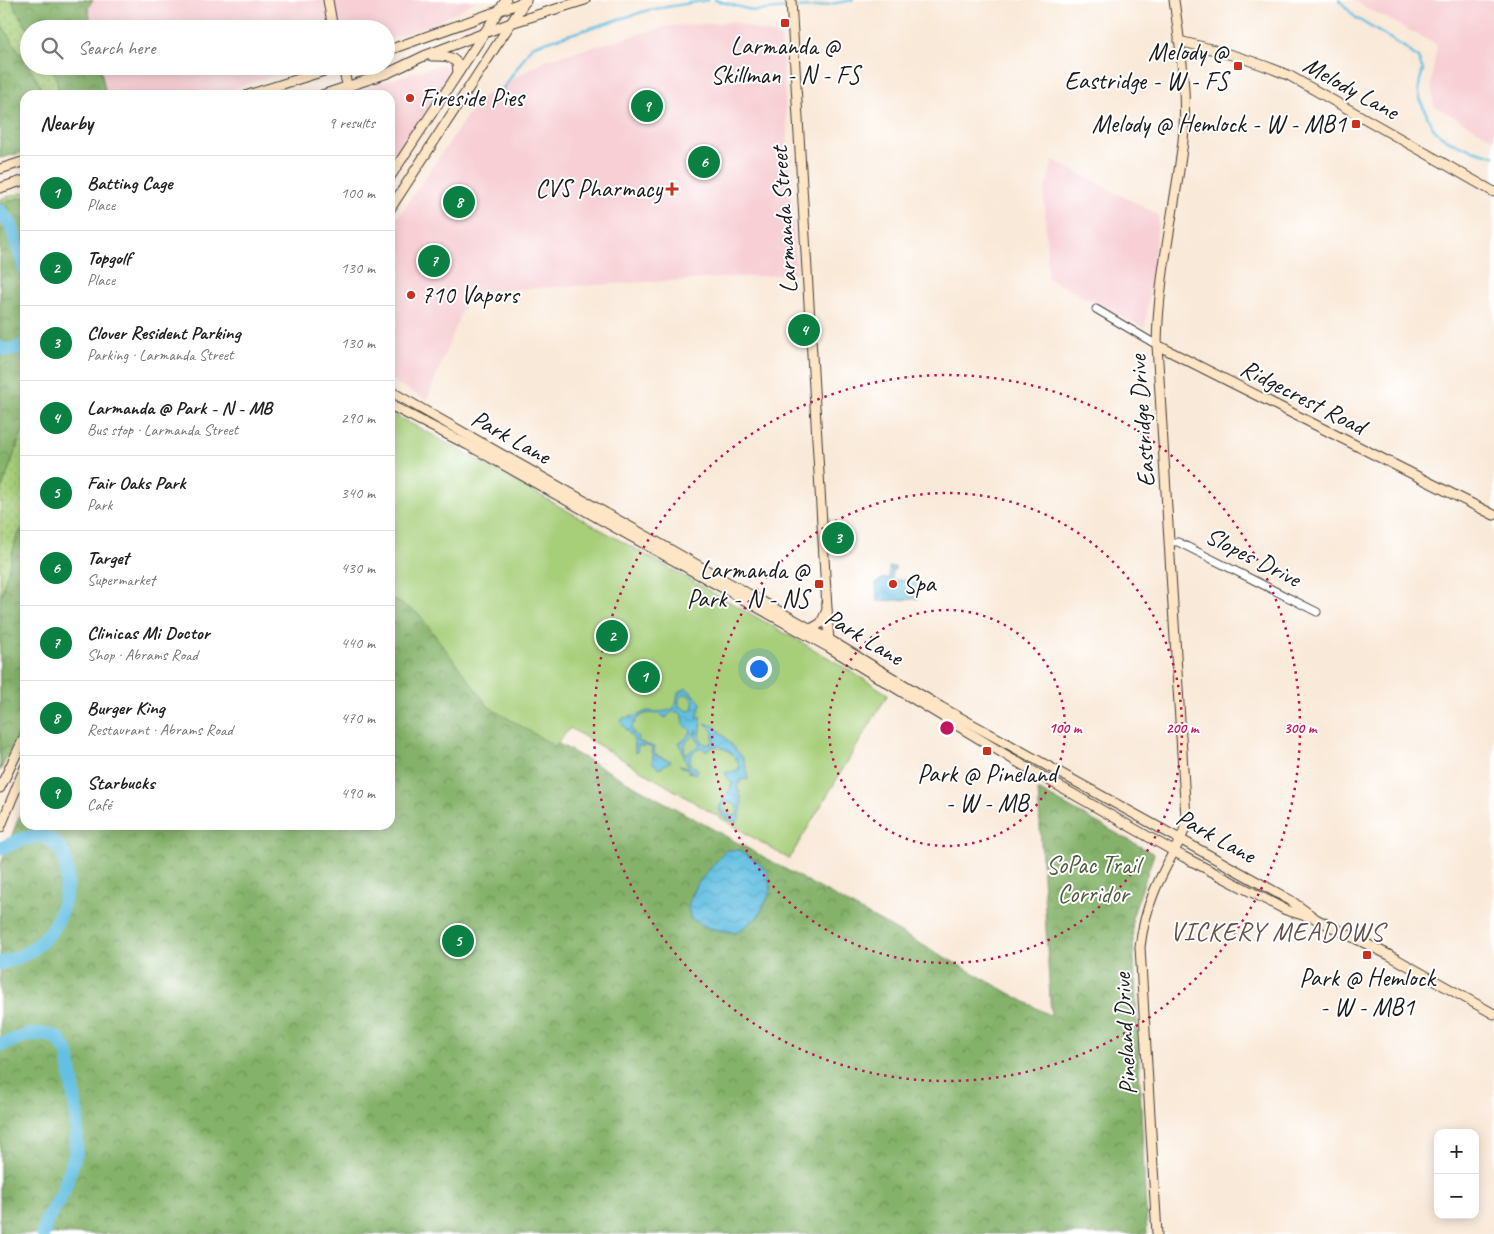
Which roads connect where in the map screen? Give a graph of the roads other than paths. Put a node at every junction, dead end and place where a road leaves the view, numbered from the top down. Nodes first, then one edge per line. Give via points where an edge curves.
1 (328, 0) edge
2 (506, 0) edge
3 (527, 0) edge
4 (585, 0) edge
5 (791, 0) edge
6 (1174, 0) edge
7 (501, 9) junction
8 (331, 20) edge
9 (511, 22) junction
10 (483, 33) junction
11 (1179, 41) junction
12 (395, 48) edge
13 (424, 56) junction
14 (395, 70) edge
15 (458, 73) junction
16 (312, 75) edge
17 (344, 75) edge
18 (382, 75) edge
19 (348, 87) junction
20 (264, 90) edge
21 (338, 90) edge
22 (20, 162) edge
23 (0, 168) edge
24 (395, 169) edge
25 (20, 182) edge
26 (0, 188) edge
27 (1494, 192) edge
28 (395, 199) edge
29 (1096, 309) dead end
30 (1157, 345) junction
31 (395, 394) edge
32 (395, 408) edge
33 (1494, 515) edge
34 (1169, 542) junction
35 (828, 607) junction
36 (1317, 612) dead end
37 (811, 629) junction
38 (829, 643) junction
39 (956, 720) junction
40 (20, 746) edge
41 (1036, 758) junction
42 (1029, 769) junction
43 (20, 779) edge
44 (0, 788) edge
45 (0, 828) edge
46 (1180, 840) junction
47 (1175, 851) junction
48 (1316, 919) junction
49 (1494, 1014) edge
50 (1157, 1234) edge

1 - 8 main road
2 - 7 main road
3 - 7 main road
3 - 9 main road
4 - 9 main road
5 - 35 main road, Larmanda Street
6 - 11 main road, Eastridge Drive
7 - 10 main road
7 - 12 main road
9 - 10 main road
9 - 28 main road
10 - 13 main road
10 - 15 main road
11 - 27 main road, Melody Lane via 1237,56 1290,76
11 - 30 main road, Eastridge Drive via 1184,94 1183,141 1162,281
13 - 14 main road
13 - 15 main road via 452,58 457,63
15 - 24 main road
16 - 20 main road
17 - 19 main road
18 - 19 main road
19 - 21 main road
22 - 23 main road
25 - 26 main road
29 - 30 street, Ridgecrest Road
30 - 33 main road, Ridgecrest Road
30 - 34 main road, Eastridge Drive
31 - 37 main road, Park Lane
32 - 38 main road, Park Lane
34 - 36 street, Slopes Drive via 1178,542
34 - 46 main road, Eastridge Drive via 1186,806
35 - 37 main road via 821,623
35 - 38 main road, Larmanda Street
37 - 38 main road, Park Lane
38 - 39 main road, Park Lane
39 - 41 main road, Park Lane
39 - 42 main road, Park Lane
40 - 44 main road
41 - 42 main road
41 - 46 main road, Park Lane
42 - 47 main road, Park Lane
43 - 45 main road
46 - 47 main road, Pineland Drive
46 - 48 main road, Park Lane via 1290,900
47 - 48 main road, Park Lane via 1286,910
47 - 50 main road, Pineland Drive via 1151,897 1140,947
48 - 49 main road, Park Lane via 1389,955

